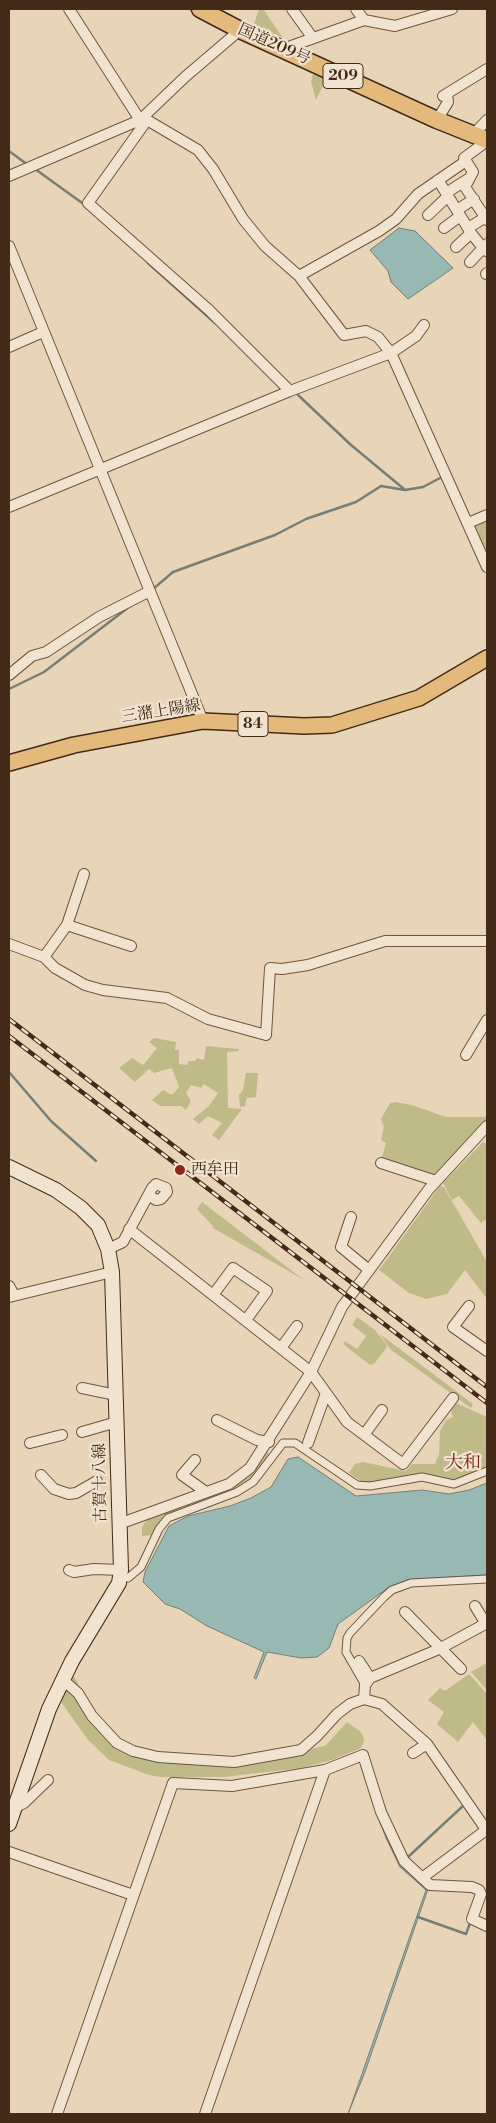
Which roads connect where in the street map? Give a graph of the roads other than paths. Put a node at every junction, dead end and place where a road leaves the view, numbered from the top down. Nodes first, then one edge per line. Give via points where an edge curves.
1 (69, 9) edge
2 (200, 9) edge
3 (292, 9) edge
4 (356, 9) edge
5 (452, 9) edge
6 (364, 20) junction
7 (240, 30) junction
8 (312, 37) junction
9 (283, 48) junction
10 (487, 68) edge
11 (143, 120) junction
12 (437, 120) junction
13 (487, 120) edge
14 (483, 139) edge
15 (466, 161) junction
16 (9, 176) edge
17 (470, 178) junction
18 (438, 180) junction
19 (447, 194) junction
20 (474, 200) junction
21 (458, 213) junction
22 (428, 215) dead end
23 (487, 219) edge
24 (444, 228) dead end
25 (469, 231) junction
26 (9, 246) edge
27 (456, 247) dead end
28 (486, 248) edge
29 (470, 262) dead end
30 (299, 276) junction
31 (424, 325) dead end
32 (43, 332) junction
33 (9, 347) edge
34 (391, 352) junction
35 (290, 391) junction
36 (100, 470) junction
37 (9, 507) edge
38 (487, 515) edge
39 (468, 523) junction
40 (487, 567) edge
41 (150, 591) junction
42 (487, 658) edge
43 (9, 675) edge
44 (203, 721) junction
45 (9, 762) edge
46 (84, 874) dead end
47 (67, 925) junction
48 (487, 941) edge
49 (9, 944) edge
50 (131, 946) dead end
51 (44, 956) junction
52 (486, 1023) edge
53 (466, 1054) dead end
54 (487, 1126) edge
55 (381, 1163) dead end
56 (9, 1167) edge
57 (436, 1181) junction
58 (149, 1195) dead end
59 (351, 1217) dead end
60 (129, 1229) junction
61 (108, 1249) junction
62 (369, 1270) junction
63 (112, 1272) junction
64 (9, 1286) edge
65 (213, 1294) junction
66 (11, 1296) edge
67 (469, 1306) dead end
68 (246, 1320) junction
69 (297, 1326) dead end
70 (281, 1348) junction
71 (486, 1354) edge
72 (311, 1372) junction
73 (82, 1388) dead end
74 (326, 1393) junction
75 (116, 1395) junction
76 (453, 1398) dead end
77 (382, 1410) dead end
78 (217, 1420) dead end
79 (117, 1422) junction
80 (82, 1432) dead end
81 (62, 1435) dead end
82 (364, 1435) junction
83 (268, 1442) junction
84 (30, 1443) dead end
85 (308, 1443) dead end
86 (195, 1460) dead end
87 (487, 1471) edge
88 (41, 1475) dead end
89 (97, 1481) dead end
90 (206, 1492) junction
91 (119, 1524) junction
92 (69, 1570) dead end
93 (125, 1574) junction
94 (487, 1579) edge
95 (475, 1606) dead end
96 (405, 1612) dead end
97 (487, 1624) edge
98 (439, 1649) junction
99 (359, 1661) dead end
100 (461, 1668) dead end
101 (63, 1680) junction
102 (367, 1682) junction
103 (364, 1699) junction
104 (427, 1744) junction
105 (413, 1753) dead end
106 (325, 1770) junction
107 (48, 1780) dead end
108 (14, 1808) junction
109 (9, 1824) edge
110 (486, 1829) edge
111 (9, 1852) edge
112 (422, 1878) junction
113 (133, 1895) junction
114 (487, 1926) edge
115 (57, 2114) edge
116 (205, 2114) edge

1 - 11 street
2 - 7 highway, 国道209号 / 209
3 - 8 street
4 - 6 street
5 - 6 street via 395,26
6 - 8 street
7 - 9 highway, 国道209号 / 209
7 - 11 street via 185,76
8 - 9 street
9 - 12 highway, 国道209号 / 209
10 - 12 street via 445,95 448,102
11 - 16 street
11 - 30 street via 198,150 243,219 265,246
11 - 35 street via 88,203 209,310
12 - 14 highway, 国道209号 / 209
13 - 14 street
14 - 15 street via 464,158
15 - 17 street via 473,172
15 - 18 street
17 - 19 street
17 - 20 street via 465,187
18 - 19 street
18 - 30 street via 379,231
19 - 21 street
19 - 22 street
20 - 21 street
20 - 23 street
21 - 24 street
21 - 25 street
23 - 25 street
25 - 27 street
25 - 28 street
26 - 32 street
28 - 29 street
30 - 34 street via 344,335 366,331 378,337
31 - 34 street via 416,336
32 - 33 street
32 - 36 street
34 - 35 street
34 - 39 street
35 - 36 street
36 - 37 street
36 - 41 street
38 - 39 street
39 - 40 street
41 - 43 street via 99,617 46,652 32,656
41 - 44 street
42 - 44 main road, 三潴上陽線 / 84 via 419,698 332,725
44 - 45 main road, 三潴上陽線 / 84 via 74,745
46 - 47 street
47 - 50 street
47 - 51 street
48 - 51 street via 385,941 308,965 270,968 266,1035 208,1019 167,998 85,985 55,968
49 - 51 street
52 - 53 street
54 - 57 street
55 - 57 street
56 - 61 main road, 古賀十八線 via 56,1190 81,1208 98,1225
57 - 62 street
58 - 60 street
59 - 62 street via 341,1247
60 - 61 street via 123,1242
60 - 65 street
61 - 63 main road, 古賀十八線
62 - 72 street via 342,1307
63 - 66 street
63 - 75 main road, 古賀十八線
64 - 66 street
65 - 68 street
65 - 68 street via 233,1268 267,1291
67 - 71 street via 453,1327
68 - 70 street
69 - 70 street
70 - 72 street
72 - 74 street
72 - 83 street
73 - 75 street
74 - 82 street via 347,1422
74 - 85 street
75 - 79 main road, 古賀十八線
76 - 82 street via 405,1463
77 - 82 street
78 - 83 street via 257,1440
79 - 80 street
79 - 91 main road, 古賀十八線
81 - 84 street
83 - 90 street via 250,1468 229,1484
86 - 90 street via 182,1475
87 - 93 street via 454,1484 422,1477 370,1486 357,1485 295,1443 283,1443 253,1482 237,1492 168,1518 158,1529 141,1566
88 - 89 street via 54,1489 69,1494
90 - 91 street
91 - 93 main road, 古賀十八線
92 - 93 street via 94,1568
93 - 101 main road, 古賀十八線
94 - 102 street via 411,1583 392,1590 348,1638 346,1652
95 - 97 street
96 - 98 street
97 - 98 street
98 - 100 street
98 - 102 street
99 - 102 street
101 - 103 street via 78,1693 92,1716 116,1743 133,1751 167,1758 234,1762 301,1750 337,1714
101 - 108 main road, 古賀十八線 via 49,1709
102 - 103 street
103 - 104 street via 382,1704
104 - 105 street
104 - 110 street
106 - 112 street via 363,1755 381,1812 404,1861
106 - 113 street via 232,1786 173,1783
106 - 116 street
107 - 108 street via 24,1804
108 - 109 main road, 古賀十八線
110 - 112 street
111 - 113 street
112 - 114 street via 437,1886 479,1890 481,1894 472,1919
113 - 115 street

